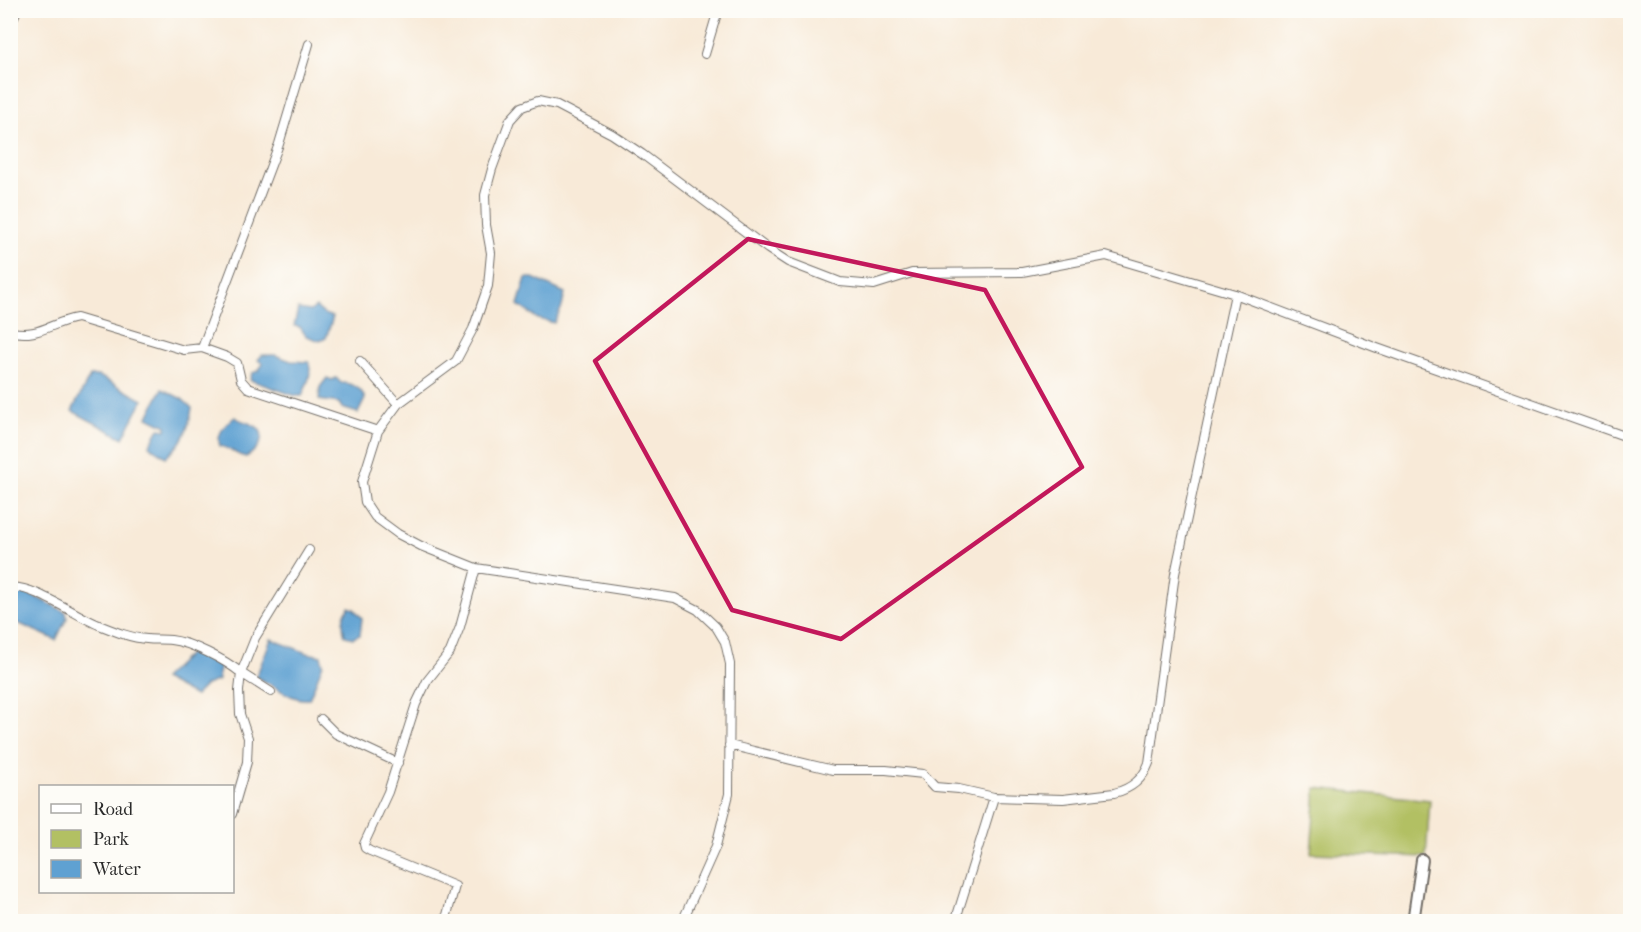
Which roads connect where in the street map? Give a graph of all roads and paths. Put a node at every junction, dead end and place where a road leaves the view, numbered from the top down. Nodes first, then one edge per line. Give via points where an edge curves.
1 (17, 10) edge
2 (718, 10) edge
3 (10, 26) edge
4 (309, 45) dead end
5 (705, 54) dead end
6 (1235, 294) junction
7 (10, 331) edge
8 (202, 348) junction
9 (360, 361) dead end
10 (398, 404) junction
11 (378, 431) junction
12 (1630, 438) edge
13 (309, 550) dead end
14 (476, 568) junction
15 (10, 588) edge
16 (241, 673) junction
17 (271, 692) dead end
18 (321, 719) dead end
19 (729, 745) junction
20 (398, 763) junction
21 (994, 797) junction
22 (234, 807) edge
23 (1422, 860) dead end
24 (445, 921) edge
25 (682, 921) edge
26 (955, 921) edge
27 (1413, 921) edge

1 - 3 street
2 - 5 street
4 - 8 street via 279,144
6 - 10 street via 1102,256 1022,272 912,273 874,285 840,282 788,262 612,134 557,105 538,101 522,107 510,120 492,169 485,195 490,253 488,286 473,329 456,362
6 - 12 street
6 - 21 street via 1175,574 1146,771 1132,785 1114,793 1063,799
7 - 8 street via 23,335 37,333 63,320 77,318 184,350
8 - 11 street via 237,363 241,380 248,388
9 - 10 street
10 - 11 street
11 - 14 street via 362,482 364,502 375,517 398,534
13 - 16 street via 255,638
14 - 19 street via 675,598 698,610 716,627 730,664
14 - 20 street via 453,644 416,704
15 - 16 street via 28,589 116,631 192,646
16 - 17 street
16 - 22 street via 240,714 248,738 247,762
18 - 20 street via 336,734
19 - 21 street via 833,770 909,772 927,776 935,787
19 - 25 street via 729,794 723,820 716,846
20 - 24 street via 365,848 455,886
21 - 26 street
23 - 27 street

